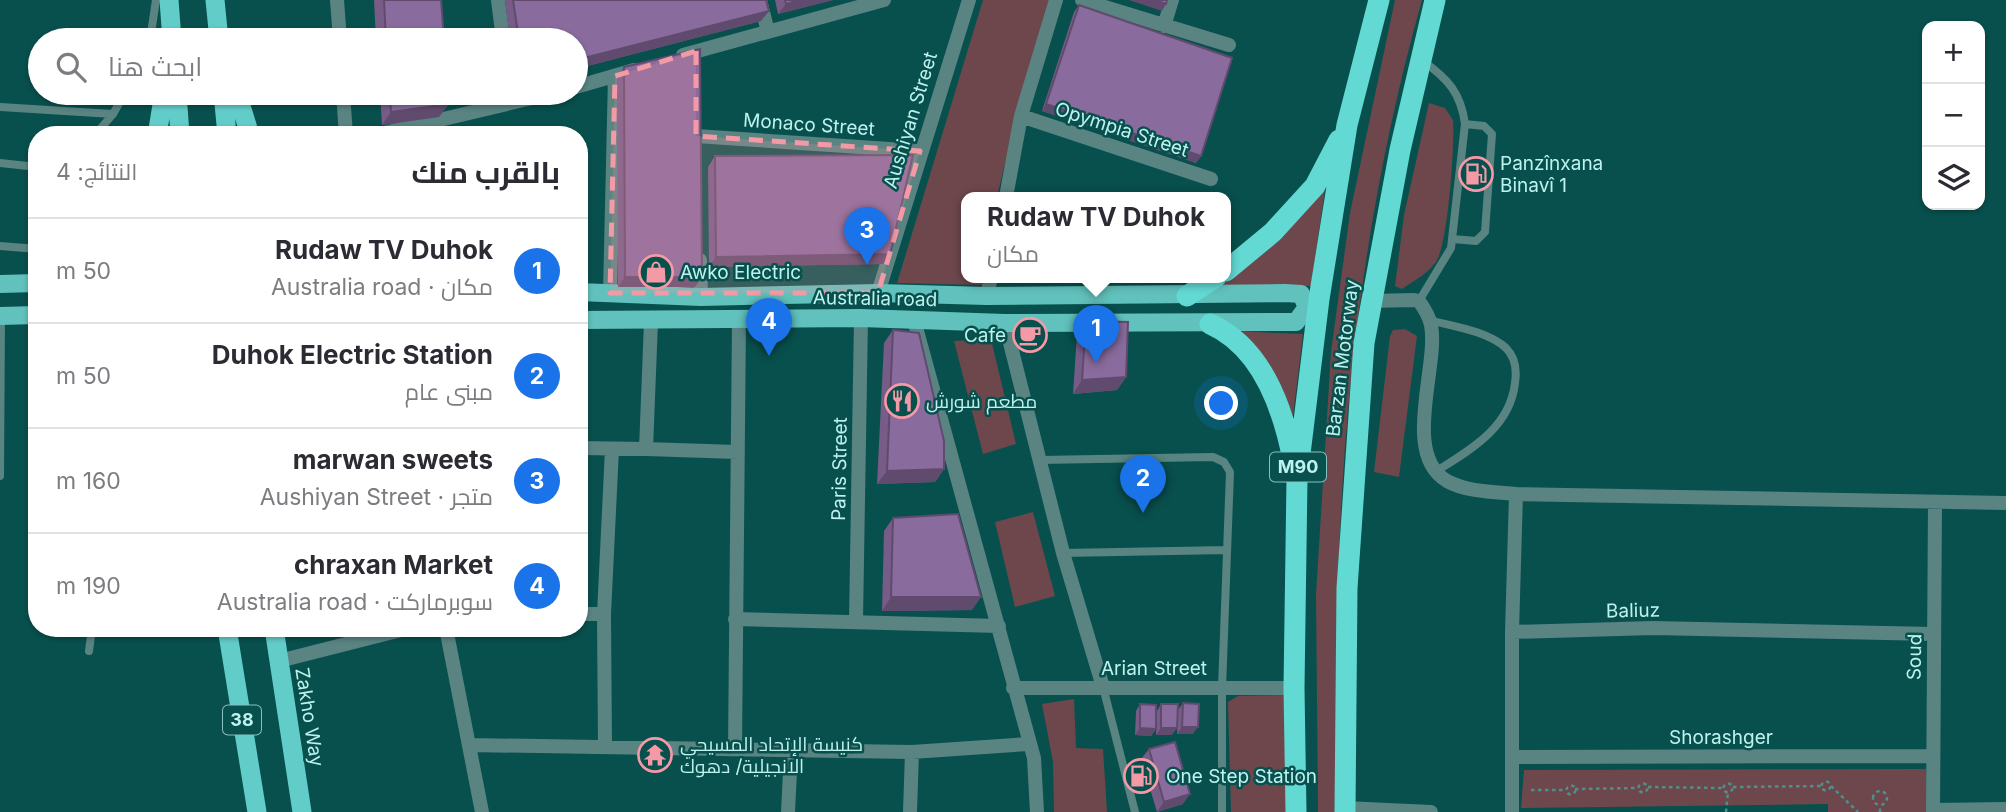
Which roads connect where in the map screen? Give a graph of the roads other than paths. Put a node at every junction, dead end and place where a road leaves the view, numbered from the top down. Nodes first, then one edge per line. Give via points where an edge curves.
1 (337, 0) edge
2 (498, 0) edge
3 (760, 0) edge
4 (884, 0) edge
5 (969, 0) edge
6 (1056, 0) edge
7 (1082, 0) edge
8 (1172, 0) edge
9 (1379, 0) edge
10 (1435, 0) edge
11 (165, 4) edge
12 (216, 5) edge
13 (1164, 26) junction
14 (154, 28) edge
15 (168, 28) edge
16 (219, 28) edge
17 (339, 28) edge
18 (502, 28) edge
19 (768, 32) junction
20 (1228, 45) dead end
21 (673, 58) edge
22 (1421, 59) junction
23 (650, 65) edge
24 (615, 76) junction
25 (588, 84) edge
26 (118, 105) edge
27 (162, 105) edge
28 (178, 105) edge
29 (224, 105) edge
30 (241, 105) edge
31 (344, 105) edge
32 (443, 105) edge
33 (491, 105) edge
34 (0, 107) edge
35 (113, 114) junction
36 (1021, 116) junction
37 (444, 121) junction
38 (1465, 124) junction
39 (1347, 125) junction
40 (103, 126) edge
41 (159, 126) edge
42 (179, 126) edge
43 (226, 126) edge
44 (247, 126) edge
45 (345, 126) edge
46 (420, 126) edge
47 (696, 136) edge
48 (920, 151) junction
49 (0, 163) edge
50 (28, 166) edge
51 (1211, 179) dead end
52 (1007, 192) edge
53 (1453, 239) junction
54 (699, 243) edge
55 (0, 246) edge
56 (28, 248) edge
57 (1231, 267) edge
58 (28, 280) edge
59 (990, 283) edge
60 (1207, 283) edge
61 (0, 284) edge
62 (588, 292) edge
63 (610, 293) junction
64 (878, 293) junction
65 (987, 296) junction
66 (1187, 296) junction
67 (701, 297) junction
68 (1370, 301) junction
69 (1419, 301) junction
70 (28, 315) edge
71 (1, 316) edge
72 (739, 318) junction
73 (861, 318) junction
74 (588, 320) edge
75 (914, 320) junction
76 (1429, 320) junction
77 (651, 322) junction
78 (1004, 323) junction
79 (1210, 324) junction
80 (588, 448) edge
81 (612, 449) junction
82 (646, 449) junction
83 (737, 452) junction
84 (1039, 460) junction
85 (1435, 472) junction
86 (0, 476) edge
87 (1297, 478) junction
88 (1516, 494) junction
89 (1936, 503) junction
90 (2006, 503) edge
91 (1227, 550) junction
92 (1063, 553) junction
93 (588, 614) edge
94 (604, 614) junction
95 (735, 619) junction
96 (856, 621) junction
97 (999, 626) junction
98 (1513, 632) junction
99 (1933, 634) junction
100 (91, 637) edge
101 (228, 637) edge
102 (275, 637) edge
103 (374, 637) edge
104 (448, 637) edge
105 (89, 651) dead end
106 (279, 661) junction
107 (1103, 687) junction
108 (1013, 688) junction
109 (1222, 688) junction
110 (1294, 688) junction
111 (1028, 744) junction
112 (469, 745) junction
113 (605, 747) junction
114 (735, 749) junction
115 (792, 750) junction
116 (912, 751) junction
117 (1931, 756) junction
118 (1512, 757) junction
119 (2006, 809) edge
120 (1345, 810) edge
121 (1933, 811) edge
122 (257, 812) edge
123 (302, 812) edge
124 (482, 812) edge
125 (788, 812) edge
126 (910, 812) edge
127 (1037, 812) edge
128 (1135, 812) edge
129 (1222, 812) edge
130 (1296, 812) edge
131 (1431, 812) edge
132 (1512, 812) edge

1 - 17 street
2 - 18 street
3 - 19 street
4 - 19 street
5 - 48 street, Aushiyan Street
6 - 36 street
7 - 13 street
8 - 13 street
9 - 39 highway, Barzan Motorway / M90
10 - 22 highway, Barzan Motorway / M90
11 - 14 lane
11 - 15 highway
12 - 16 highway
13 - 20 street
19 - 21 street via 696,57
22 - 38 lane via 1453,87
22 - 68 highway, Barzan Motorway / M90
23 - 24 street
24 - 25 street
24 - 63 street
26 - 35 lane
27 - 41 highway
28 - 42 highway
29 - 43 highway
30 - 44 highway
31 - 45 street
32 - 37 street
33 - 37 street
34 - 35 lane
35 - 40 lane
36 - 51 street, Opympia Street
36 - 52 street
37 - 46 street
38 - 53 lane
38 - 53 lane via 1487,127 1492,134 1485,232 1476,241
39 - 57 highway via 1315,186 1273,232
39 - 87 highway, Barzan Motorway / M90
47 - 48 street, Monaco Street
48 - 64 street, Aushiyan Street
49 - 50 lane
53 - 69 lane via 1448,256
54 - 67 street
55 - 56 lane
58 - 61 main road
59 - 65 street
60 - 66 highway
62 - 63 main road, Australia road
63 - 67 main road, Australia road
64 - 65 main road, Australia road
64 - 67 main road, Australia road
65 - 66 main road, Australia road
66 - 79 main road, Australia road via 1285,293 1301,294 1307,303 1296,322
68 - 69 street
68 - 120 highway, Barzan Motorway / M90 via 1347,588
69 - 76 street
70 - 71 main road
71 - 86 lane
72 - 73 main road, Australia road
72 - 77 main road, Australia road
72 - 83 street
73 - 75 main road, Australia road
73 - 96 street, Paris Street
74 - 77 main road, Australia road
75 - 78 main road, Australia road
75 - 97 street
76 - 85 street via 1425,435
76 - 85 lane via 1506,347 1516,375 1513,397 1500,424 1471,450
77 - 82 street
78 - 79 main road, Australia road
78 - 84 street
79 - 87 highway via 1247,352 1270,385
80 - 81 street
81 - 82 street
81 - 94 street
82 - 83 street
83 - 95 street
84 - 91 lane via 1213,457 1224,462 1230,472
84 - 92 street
85 - 88 street via 1462,486
87 - 110 highway, Barzan Motorway / M90
88 - 89 street
88 - 98 street
89 - 90 street
89 - 99 street, Soud
91 - 92 lane
91 - 109 lane
92 - 107 street
93 - 94 street
94 - 113 street
95 - 96 street
95 - 114 street
96 - 97 street
97 - 108 street
98 - 99 street, Baliuz via 1653,628
98 - 118 street
99 - 117 street, Soud
100 - 105 lane
101 - 122 highway, 38
102 - 106 highway, Zakho Way / 38
103 - 106 street
104 - 112 street
106 - 123 highway, Zakho Way / 38
107 - 108 street, Arian Street
107 - 109 street, Arian Street
107 - 128 lane
108 - 111 street
109 - 110 street, Arian Street
109 - 129 lane
110 - 130 highway, Barzan Motorway / M90
111 - 116 street
111 - 127 street via 1034,758
112 - 113 street
112 - 124 street
113 - 114 street
114 - 115 street
115 - 116 street
115 - 125 street
116 - 126 street
117 - 118 street, Shorashger
117 - 121 street, Soud
118 - 132 street
119 - 121 street
120 - 131 street

